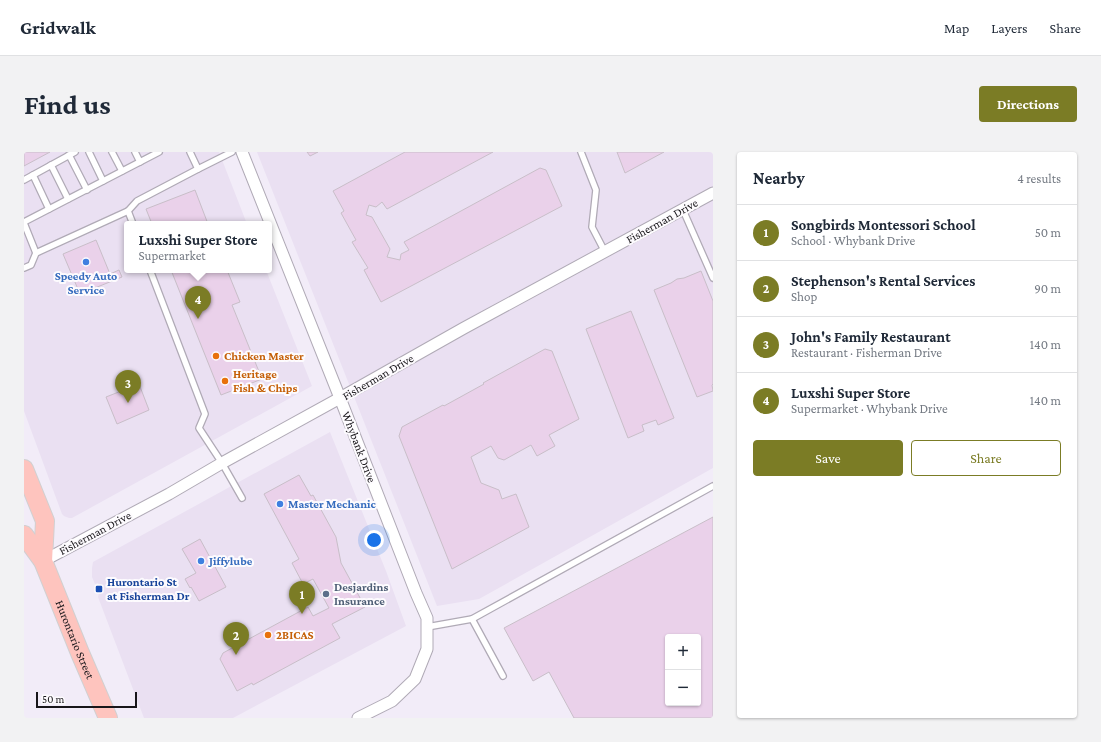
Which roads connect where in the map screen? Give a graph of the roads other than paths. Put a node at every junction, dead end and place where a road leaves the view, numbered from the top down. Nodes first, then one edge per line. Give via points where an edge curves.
1 (89, 152) edge
2 (112, 152) edge
3 (135, 152) edge
4 (190, 152) edge
5 (232, 152) edge
6 (242, 152) edge
7 (581, 152) edge
8 (157, 153) edge
9 (72, 154) edge
10 (140, 162) junction
11 (51, 165) junction
12 (198, 169) junction
13 (122, 171) junction
14 (33, 175) junction
15 (24, 180) edge
16 (103, 181) junction
17 (87, 190) junction
18 (713, 193) edge
19 (68, 199) junction
20 (50, 209) junction
21 (683, 210) junction
22 (128, 211) junction
23 (131, 221) edge
24 (269, 221) edge
25 (24, 223) edge
26 (272, 227) edge
27 (605, 252) junction
28 (36, 253) junction
29 (24, 268) edge
30 (151, 273) edge
31 (713, 278) edge
32 (340, 398) junction
33 (222, 463) junction
34 (24, 469) edge
35 (713, 486) edge
36 (242, 498) dead end
37 (24, 535) edge
38 (44, 561) junction
39 (472, 619) junction
40 (427, 627) junction
41 (503, 676) dead end
42 (108, 718) edge
43 (358, 718) edge

1 - 16 lane
2 - 13 lane
3 - 10 lane
4 - 12 lane
5 - 12 lane
6 - 24 street, Whybank Drive
7 - 27 lane via 596,190 592,227
8 - 10 lane
9 - 11 lane
9 - 17 lane
10 - 13 lane
11 - 14 lane
11 - 19 lane
12 - 22 lane via 137,201
13 - 16 lane
14 - 15 lane
14 - 20 lane
16 - 17 lane
17 - 19 lane
18 - 21 street, Fisherman Drive
19 - 20 lane
20 - 25 lane
21 - 27 street, Fisherman Drive
21 - 31 lane
22 - 23 lane
22 - 28 lane
25 - 28 lane
26 - 32 street, Whybank Drive
27 - 32 street, Fisherman Drive
28 - 29 lane via 31,264
30 - 33 lane via 205,414 199,428
32 - 33 street, Fisherman Drive
32 - 40 street, Whybank Drive via 428,618
33 - 36 lane
33 - 38 street, Fisherman Drive
34 - 38 main road, Hurontario Street via 45,521
35 - 39 lane
37 - 38 main road, Hurontario Street
38 - 42 main road, Hurontario Street
39 - 40 lane
39 - 41 lane
40 - 43 street, Whybank Drive via 427,649 415,679 392,701

